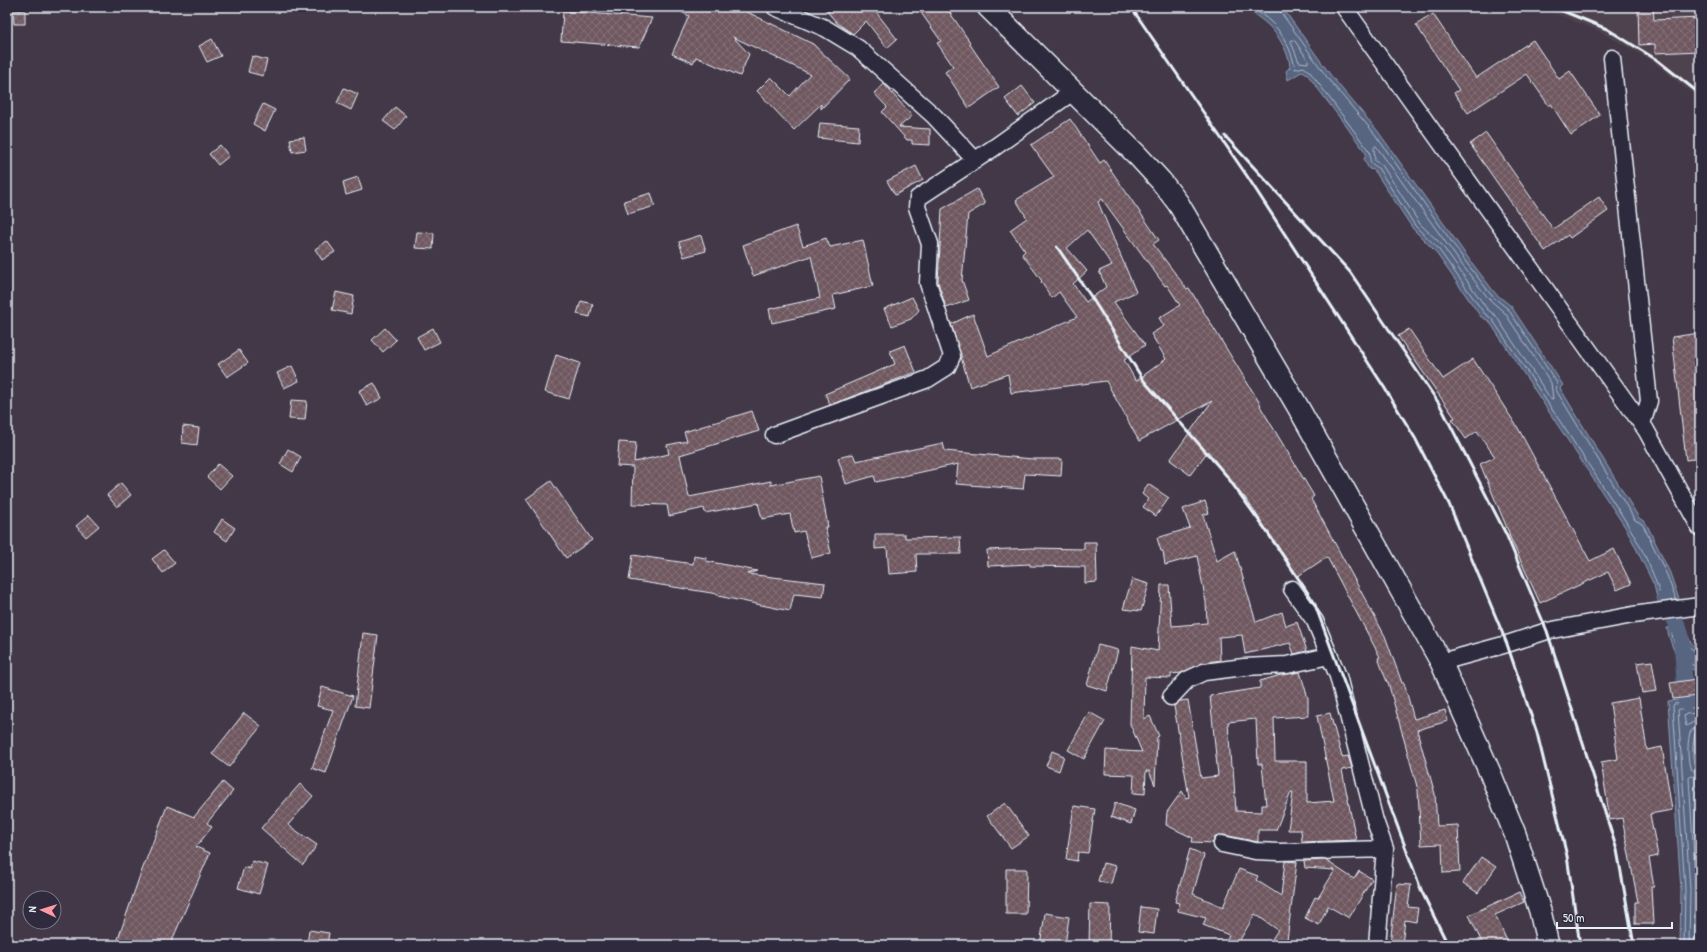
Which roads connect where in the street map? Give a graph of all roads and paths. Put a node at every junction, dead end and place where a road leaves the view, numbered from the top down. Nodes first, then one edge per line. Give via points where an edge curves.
1 (775, 7) edge
2 (988, 7) edge
3 (1344, 7) edge
4 (1612, 58) dead end
5 (1074, 91) junction
6 (975, 160) junction
7 (1642, 424) junction
8 (774, 435) dead end
9 (1700, 528) edge
10 (1292, 589) dead end
11 (1700, 606) edge
12 (1329, 656) junction
13 (1441, 662) junction
14 (1171, 697) dead end
15 (1222, 844) dead end
16 (1385, 850) junction
17 (1377, 945) edge
18 (1548, 945) edge

1 - 6 street via 825,28 858,48 934,116
2 - 5 main road
3 - 7 street
4 - 7 street via 1649,401
5 - 6 street
5 - 13 main road via 1161,181 1178,203 1298,407
6 - 8 street via 918,198 917,207 930,244 928,284 952,356 947,368 928,379
7 - 9 street
10 - 12 street via 1315,621
11 - 13 street via 1547,631
12 - 14 street via 1287,665 1204,672 1187,680
12 - 16 street via 1338,676 1375,821
13 - 18 main road via 1515,834 1540,911
15 - 16 street via 1255,851 1280,852
16 - 17 street

